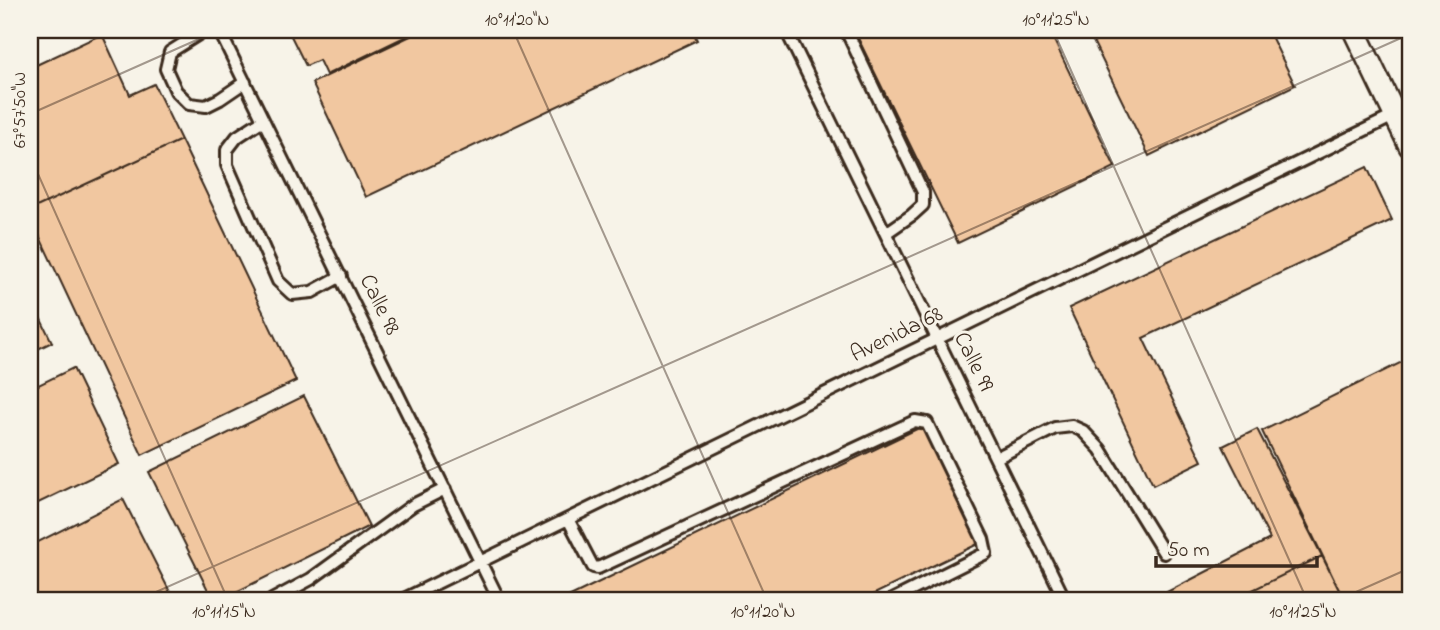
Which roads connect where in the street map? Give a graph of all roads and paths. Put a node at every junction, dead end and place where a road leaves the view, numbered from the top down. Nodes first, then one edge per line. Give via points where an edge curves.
1 (205, 30) edge
2 (219, 30) edge
3 (786, 30) edge
4 (846, 30) edge
5 (1354, 30) edge
6 (244, 82) junction
7 (1403, 111) edge
8 (263, 120) junction
9 (1410, 146) edge
10 (886, 233) junction
11 (341, 276) junction
12 (937, 338) junction
13 (996, 458) junction
14 (444, 489) junction
15 (568, 519) junction
16 (1164, 553) dead end
17 (480, 562) junction
18 (272, 600) edge
19 (402, 600) edge
20 (499, 600) edge
21 (892, 600) edge
22 (1065, 600) edge

1 - 6 lane via 170,52 166,69 176,91 189,104 206,106
2 - 6 lane, Calle 98
3 - 10 lane, Calle 99
4 - 10 lane via 923,192 923,205
5 - 7 street
6 - 8 lane, Calle 98
7 - 9 street
7 - 12 lane, Avenida 68
8 - 11 lane, Calle 98
8 - 11 lane via 227,149 227,165 278,281 292,294 312,292
10 - 12 lane, Calle 99
11 - 14 lane, Calle 98
12 - 13 lane, Calle 99
12 - 15 lane, Avenida 68
13 - 16 lane via 1055,428 1072,426 1083,431 1100,449
13 - 22 lane, Calle 99
14 - 17 lane, Calle 98
14 - 18 lane via 413,505 311,579
15 - 17 lane, Avenida 68
15 - 21 lane via 593,567 598,568 915,421 927,424 986,553
17 - 19 lane, Avenida 68
17 - 20 lane, Calle 98

